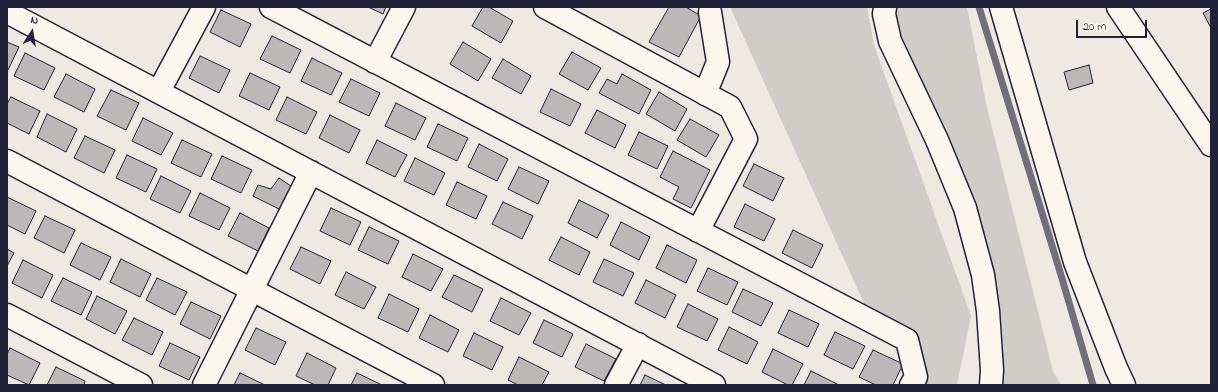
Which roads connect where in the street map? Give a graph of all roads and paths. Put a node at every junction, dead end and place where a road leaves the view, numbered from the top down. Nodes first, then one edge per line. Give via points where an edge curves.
1 (204, 7) edge
2 (271, 7) edge
3 (404, 7) edge
4 (545, 7) edge
5 (885, 7) edge
6 (1001, 7) edge
7 (1118, 7) edge
8 (7, 12) edge
9 (710, 12) dead end
10 (376, 62) junction
11 (159, 91) junction
12 (706, 94) junction
13 (1211, 144) edge
14 (7, 161) edge
15 (310, 172) junction
16 (698, 231) junction
17 (252, 290) junction
18 (7, 315) edge
19 (638, 344) junction
20 (141, 385) edge
21 (204, 385) edge
22 (433, 385) edge
23 (616, 385) edge
24 (714, 385) edge
25 (911, 385) edge
26 (991, 385) edge
27 (1124, 385) edge

1 - 11 street
2 - 10 street
3 - 10 street
4 - 12 street
5 - 26 street via 884,14 890,41 937,140 965,208 983,275 988,311
6 - 27 street via 1075,262
7 - 13 street
8 - 11 street
9 - 12 street via 718,62
10 - 16 street
11 - 15 street
12 - 16 street via 730,107 746,139
14 - 17 street
15 - 17 street
15 - 19 street
16 - 25 street via 907,340 916,376
17 - 21 street
17 - 22 street
18 - 20 street
19 - 23 street
19 - 24 street

